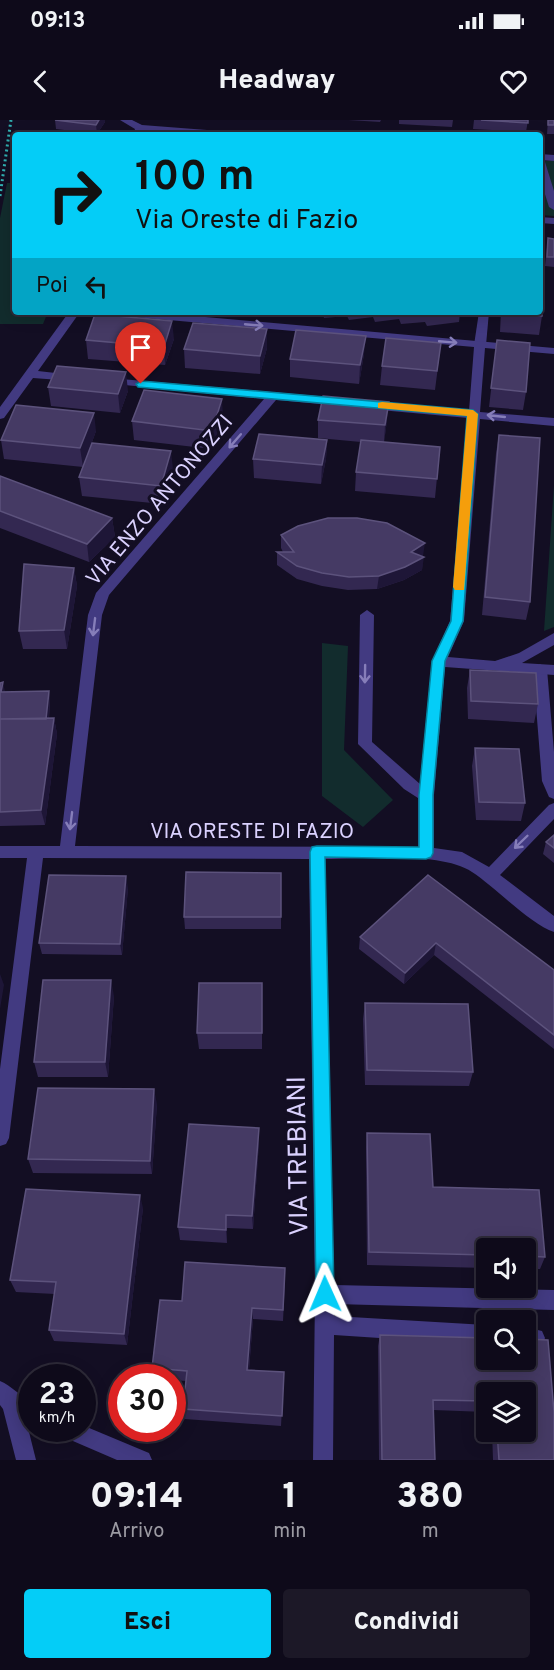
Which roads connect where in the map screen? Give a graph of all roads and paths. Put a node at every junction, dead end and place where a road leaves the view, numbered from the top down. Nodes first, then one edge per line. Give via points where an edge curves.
1 (11, 120) edge
2 (125, 120) edge
3 (139, 132) edge
4 (543, 170) edge
5 (0, 196) edge
6 (554, 207) edge
7 (73, 315) edge
8 (145, 315) edge
9 (484, 315) edge
10 (480, 345) junction
11 (554, 351) edge
12 (32, 374) junction
13 (273, 396) junction
14 (473, 414) junction
15 (0, 415) edge
16 (554, 422) edge
17 (367, 615) dead end
18 (554, 638) edge
19 (439, 661) junction
20 (495, 666) junction
21 (547, 670) edge
22 (554, 793) edge
23 (426, 795) junction
24 (554, 809) edge
25 (0, 852) edge
26 (36, 852) junction
27 (68, 852) junction
28 (317, 852) junction
29 (426, 853) junction
30 (490, 877) junction
31 (554, 925) edge
32 (0, 1138) edge
33 (325, 1294) junction
34 (554, 1300) edge
35 (325, 1325) junction
36 (476, 1334) edge
37 (6, 1397) edge
38 (96, 1441) edge
39 (26, 1460) edge
40 (141, 1460) edge
41 (323, 1460) edge

1 - 5 path
2 - 3 street
4 - 6 street
7 - 12 street
8 -> 10 street
9 - 10 street
10 - 11 street
10 - 14 street
12 - 13 street
12 - 15 street
13 - 14 street
13 -> 27 street, VIA ENZO ANTONOZZI via 103,593 95,615
16 -> 14 street
14 - 19 street via 457,621
17 -> 23 street via 365,744 409,785
18 - 20 street via 524,657
19 - 20 street
19 - 23 street
20 - 21 street
21 - 22 street via 549,781
23 - 29 street
24 -> 30 street
25 - 26 street, VIA ORESTE DI FAZIO
26 - 27 street, VIA ORESTE DI FAZIO
26 - 32 street
27 - 28 street, VIA ORESTE DI FAZIO
28 - 29 street, VIA ORESTE DI FAZIO
28 - 33 street, VIA TREBIANI
29 - 30 street, VIA ORESTE DI FAZIO via 456,857
30 - 31 street, VIA ORESTE DI FAZIO
33 - 34 street
33 - 35 street, VIA TREBIANI
35 - 36 street
35 - 41 street, VIA TREBIANI
37 - 39 street
38 - 40 street

